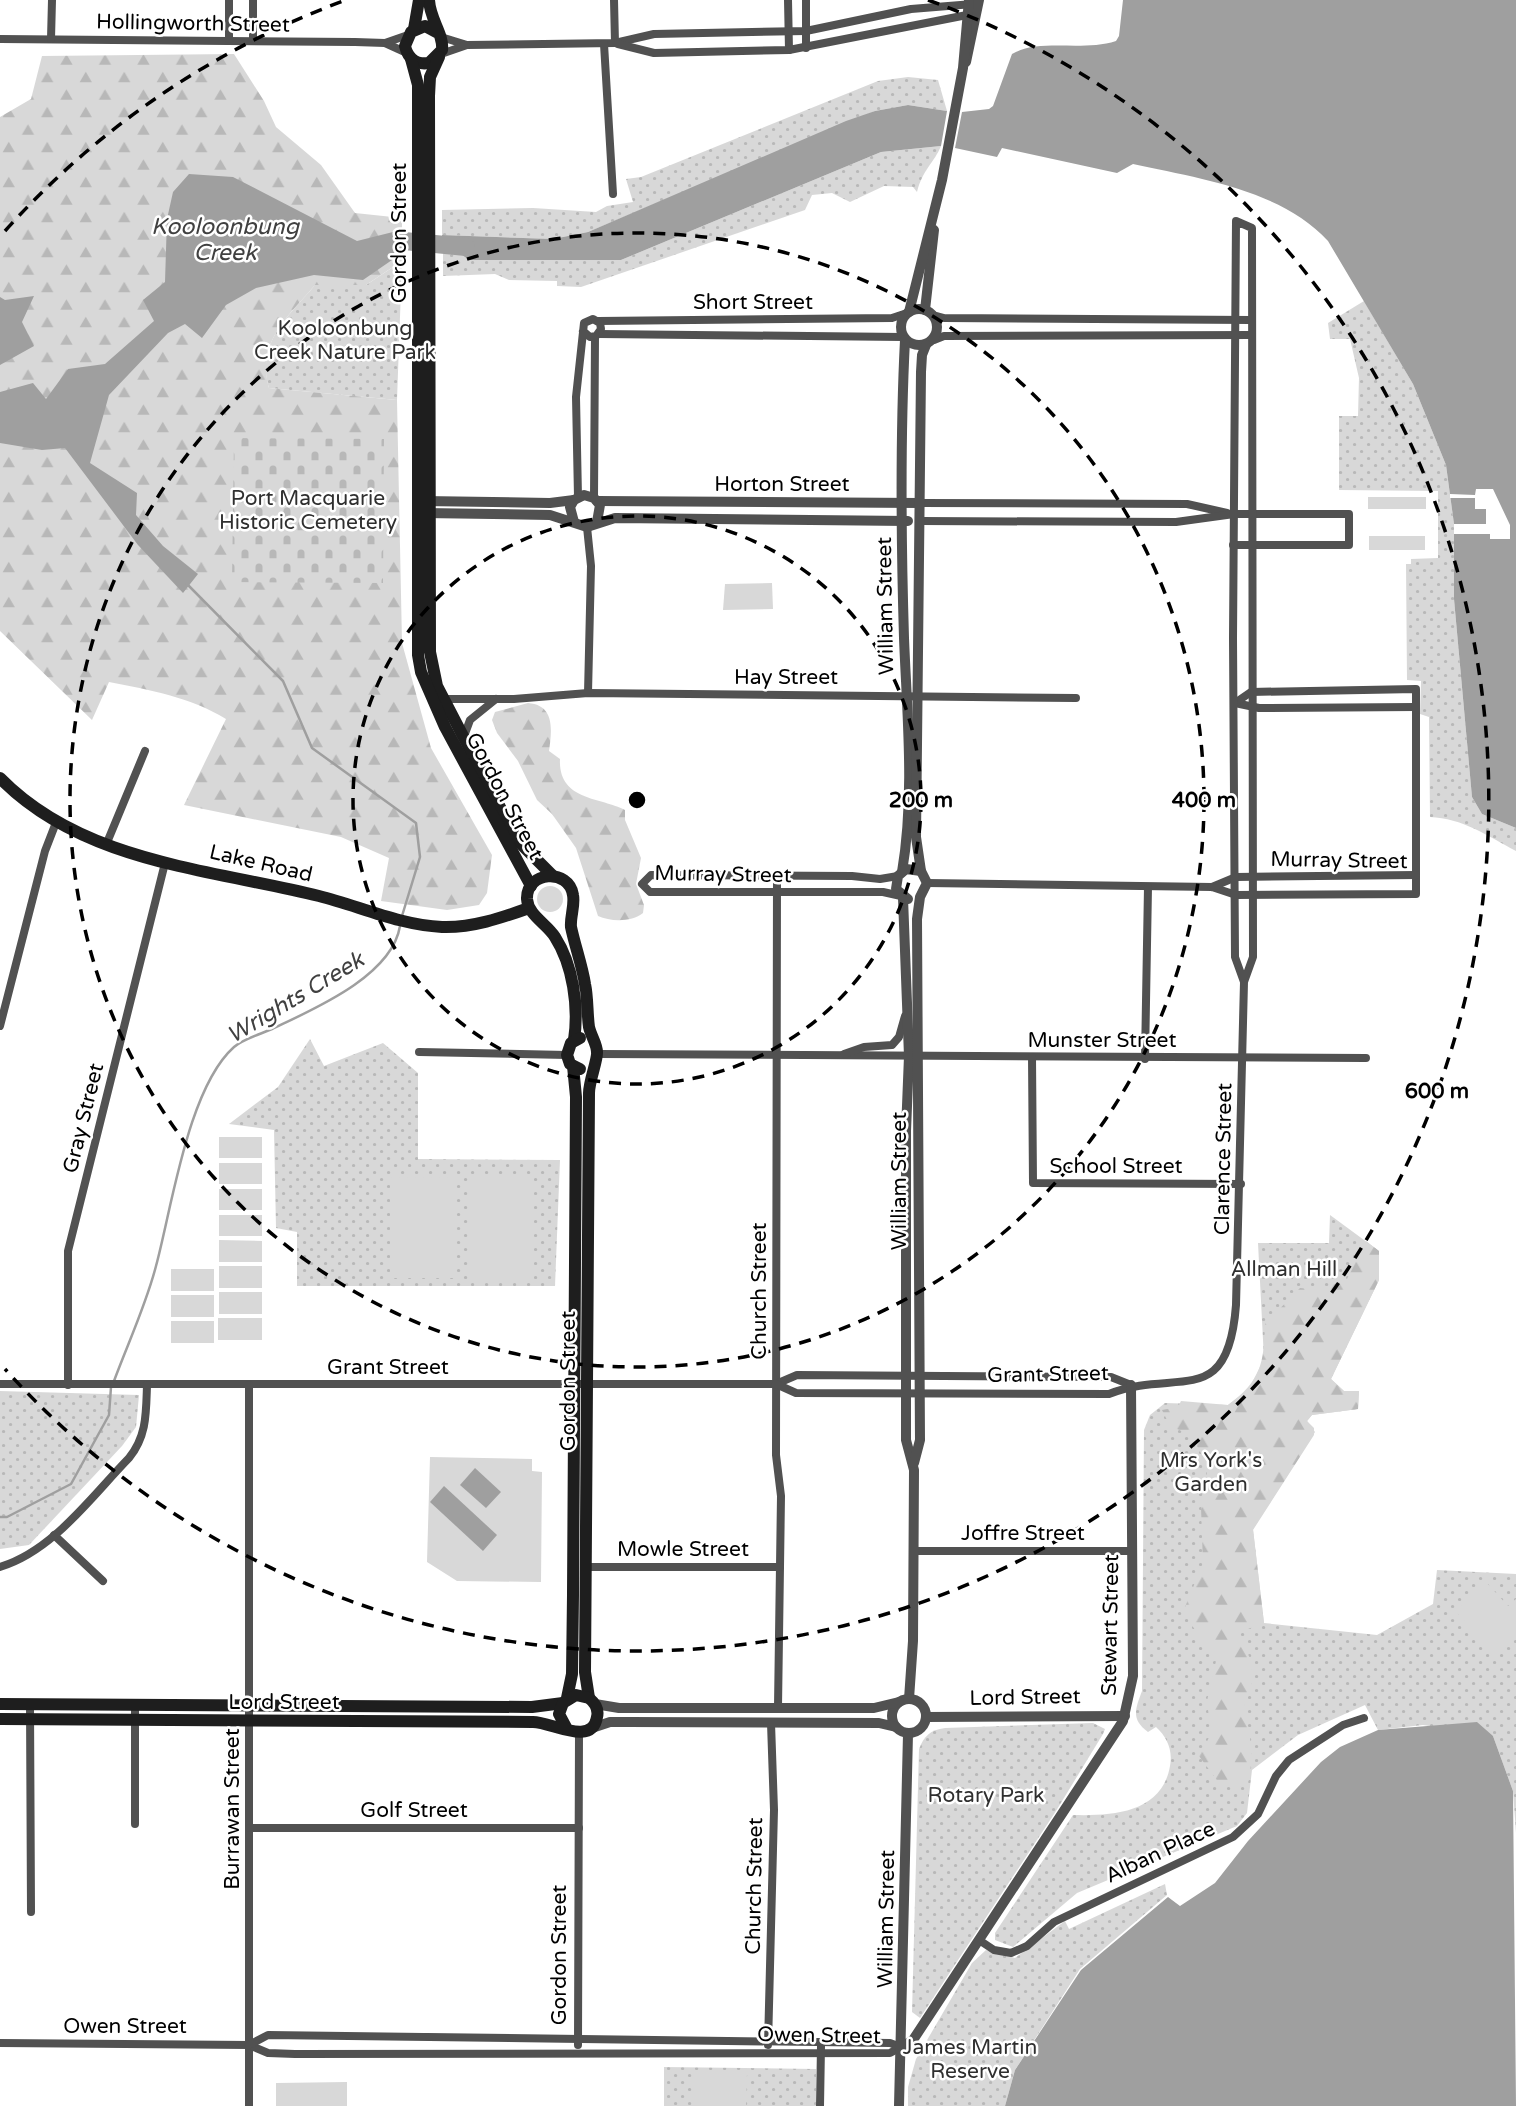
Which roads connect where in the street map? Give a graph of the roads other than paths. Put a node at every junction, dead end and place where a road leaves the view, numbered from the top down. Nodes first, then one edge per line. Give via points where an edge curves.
1 (52, 0) edge
2 (229, 0) edge
3 (253, 0) edge
4 (419, 0) edge
5 (429, 0) edge
6 (614, 0) edge
7 (788, 2) edge
8 (806, 2) edge
9 (973, 6) edge
10 (806, 31) junction
11 (411, 32) junction
12 (788, 32) junction
13 (440, 35) junction
14 (0, 39) edge
15 (51, 39) junction
16 (229, 39) junction
17 (253, 40) junction
18 (385, 43) junction
19 (615, 43) junction
20 (604, 44) junction
21 (467, 45) junction
22 (806, 48) junction
23 (789, 50) junction
24 (409, 56) junction
25 (440, 56) junction
26 (613, 194) dead end
27 (938, 196) junction
28 (424, 230) junction
29 (424, 258) junction
30 (929, 312) junction
31 (908, 313) junction
32 (845, 319) junction
33 (1195, 319) junction
34 (1251, 320) junction
35 (598, 321) junction
36 (1235, 321) junction
37 (583, 331) junction
38 (845, 335) junction
39 (1194, 335) junction
40 (1235, 335) junction
41 (1251, 335) junction
42 (597, 336) junction
43 (904, 338) junction
44 (930, 342) junction
45 (1235, 363) junction
46 (1251, 363) junction
47 (1234, 473) junction
48 (1251, 474) junction
49 (576, 499) junction
50 (596, 499) junction
51 (903, 503) junction
52 (921, 503) junction
53 (861, 504) junction
54 (967, 504) junction
55 (1177, 504) junction
56 (417, 507) junction
57 (431, 507) junction
58 (1234, 514) junction
59 (1251, 514) junction
60 (861, 521) junction
61 (903, 521) junction
62 (921, 521) junction
63 (966, 521) junction
64 (574, 522) junction
65 (1176, 522) junction
66 (592, 525) junction
67 (1251, 544) junction
68 (1233, 545) junction
69 (921, 567) junction
70 (903, 568) junction
71 (1233, 575) junction
72 (1251, 575) junction
73 (1251, 692) junction
74 (588, 693) junction
75 (906, 696) junction
76 (918, 696) junction
77 (1076, 698) dead end
78 (443, 699) junction
79 (496, 699) junction
80 (1235, 703) junction
81 (1416, 707) junction
82 (1251, 708) junction
83 (463, 739) junction
84 (145, 751) dead end
85 (0, 778) edge
86 (57, 820) junction
87 (106, 845) junction
88 (165, 863) junction
89 (921, 872) junction
90 (900, 874) junction
91 (777, 875) junction
92 (1416, 875) junction
93 (552, 876) junction
94 (1236, 877) junction
95 (1252, 877) junction
96 (927, 883) junction
97 (531, 886) junction
98 (1148, 887) junction
99 (1212, 887) junction
100 (777, 893) junction
101 (1236, 895) junction
102 (1252, 895) junction
103 (902, 897) junction
104 (920, 897) junction
105 (573, 904) junction
106 (529, 908) junction
107 (541, 920) junction
108 (1244, 982) junction
109 (907, 1006) junction
110 (0, 1026) edge
111 (574, 1040) junction
112 (419, 1052) dead end
113 (595, 1054) junction
114 (778, 1055) junction
115 (838, 1056) junction
116 (913, 1056) junction
117 (1032, 1058) junction
118 (1242, 1058) junction
119 (1366, 1058) dead end
120 (1145, 1059) junction
121 (570, 1060) junction
122 (1241, 1184) junction
123 (906, 1375) junction
124 (919, 1376) junction
125 (0, 1384) edge
126 (776, 1384) junction
127 (68, 1385) junction
128 (147, 1385) junction
129 (249, 1385) junction
130 (573, 1385) junction
131 (588, 1385) junction
132 (1131, 1385) junction
133 (920, 1392) junction
134 (905, 1393) junction
135 (914, 1463) junction
136 (54, 1535) junction
137 (1132, 1550) junction
138 (914, 1551) junction
139 (0, 1567) edge
140 (586, 1567) junction
141 (780, 1567) junction
142 (103, 1581) dead end
143 (565, 1701) junction
144 (592, 1701) junction
145 (904, 1701) junction
146 (0, 1704) edge
147 (30, 1704) junction
148 (135, 1704) junction
149 (249, 1705) junction
150 (778, 1707) junction
151 (1125, 1716) junction
152 (926, 1717) junction
153 (1364, 1718) dead end
154 (0, 1719) edge
155 (30, 1719) junction
156 (135, 1720) junction
157 (250, 1720) junction
158 (771, 1723) junction
159 (895, 1727) junction
160 (579, 1730) junction
161 (908, 1734) junction
162 (135, 1824) dead end
163 (250, 1828) junction
164 (579, 1828) junction
165 (31, 1912) dead end
166 (979, 1940) junction
167 (498, 2037) junction
168 (578, 2041) junction
169 (0, 2043) edge
170 (249, 2045) junction
171 (768, 2047) junction
172 (821, 2047) junction
173 (901, 2047) junction
174 (578, 2052) junction
175 (498, 2054) junction
176 (249, 2106) edge
177 (820, 2106) edge
178 (899, 2106) edge

1 - 15 street
2 - 16 street
3 - 17 street
4 - 11 main road
5 - 13 main road via 432,23
6 - 19 street
7 - 8 street
7 - 12 street
8 - 10 street
9 - 10 street via 911,9
9 - 22 street
9 - 27 street
10 - 12 street
10 - 22 street
11 - 13 main road via 425,26
11 - 18 street, Hollingworth Street
11 - 24 main road
12 - 19 street via 654,34
12 - 23 street
13 - 21 street
13 - 25 main road
14 - 15 street, Hollingworth Street
15 - 16 street, Hollingworth Street
16 - 17 street, Hollingworth Street
17 - 18 street, Hollingworth Street
18 - 24 street, Hollingworth Street
19 - 20 street
19 - 23 street via 654,53
20 - 21 street
20 - 26 street
21 - 25 street
22 - 23 street
24 - 25 main road via 426,64
24 - 28 main road, Gordon Street via 418,85
25 - 28 main road, Gordon Street via 429,86
27 - 30 street
27 - 31 street
28 - 29 main road, Gordon Street
29 - 56 main road, Gordon Street
29 - 57 main road, Gordon Street
30 - 31 street
30 - 33 street via 969,318
30 - 44 street via 938,327
31 - 32 street, Short Street
31 - 43 street via 901,323
32 - 35 street, Short Street
32 - 38 street
33 - 36 street
33 - 39 street via 1201,328
34 - 36 street
34 - 36 street, Clarence Street via 1252,228 1236,221
34 - 41 street, Clarence Street
35 - 37 street via 586,320
35 - 42 street via 601,329
36 - 40 street, Clarence Street
37 - 42 street
37 - 49 street via 576,397
38 - 42 street, Short Street
38 - 43 street, Short Street
39 - 40 street
39 - 44 street via 944,335
40 - 41 street
40 - 45 street, Clarence Street
41 - 46 street, Clarence Street
42 - 50 street
43 - 44 street via 911,344
43 - 51 street, William Street
44 - 52 street, William Street via 922,355 921,372
45 - 46 street
45 - 47 street, Clarence Street
46 - 48 street, Clarence Street
47 - 48 street
47 - 58 street, Clarence Street
48 - 59 street, Clarence Street
49 - 50 street
49 - 57 street
49 - 64 street via 570,513
50 - 53 street, Horton Street
50 - 66 street via 601,510
51 - 52 street, Horton Street
51 - 53 street, Horton Street
51 - 61 street, William Street
52 - 54 street, Horton Street
52 - 62 street, William Street
53 - 60 street via 867,512
54 - 55 street, Horton Street
54 - 63 street via 959,512
55 - 58 street, Horton Street
55 - 65 street via 1181,517
56 - 57 street
56 - 97 main road, Gordon Street via 421,672 445,727
57 - 64 street via 550,515
57 - 78 main road, Gordon Street via 430,652
58 - 59 street, Horton Street
58 - 65 street, Horton Street
58 - 68 street, Clarence Street
59 - 67 street, Clarence Street
59 - 67 street, Horton Street via 1349,514 1349,545
60 - 61 street, Horton Street
60 - 66 street, Horton Street via 615,518
61 - 62 street, Horton Street
61 - 70 street, William Street
62 - 63 street, Horton Street
62 - 69 street, William Street
63 - 65 street, Horton Street
64 - 66 street
66 - 74 street
67 - 68 street, Horton Street
67 - 72 street, Clarence Street
68 - 71 street, Clarence Street
69 - 70 street via 911,559
69 - 76 street, William Street
70 - 75 street, William Street
71 - 72 street
71 - 80 street, Clarence Street
72 - 73 street, Clarence Street
73 - 80 street
73 - 81 street via 1416,689
73 - 82 street, Clarence Street
74 - 75 street, Hay Street
74 - 79 street, Hay Street
75 - 76 street, Hay Street
75 - 90 street, William Street via 908,835
76 - 77 street, Hay Street
76 - 89 street, William Street via 916,837
78 - 79 street, Hay Street
78 - 83 main road, Gordon Street
79 - 83 street via 470,720
80 - 82 street
80 - 94 street, Clarence Street
81 - 82 street
81 - 92 street
82 - 95 street, Clarence Street
83 - 93 main road, Gordon Street via 517,840
84 - 87 street
85 - 86 main road, Lake Road
86 - 87 main road, Lake Road
86 - 110 street
87 - 88 main road, Lake Road
88 - 106 main road, Lake Road via 284,887 419,924 473,925
88 - 127 street, Gray Street via 68,1251
89 - 90 street via 911,868
89 - 96 street, William Street
90 - 91 street, Murray Street via 880,879
90 - 103 street, William Street via 896,884
91 - 100 street, Church Street
91 - 100 street, Murray Street via 651,875 642,884 650,892
92 - 95 street, Murray Street
92 - 102 street, Murray Street via 1416,894
93 - 97 main road
93 - 105 main road via 566,881
94 - 95 street, Murray Street
94 - 99 street, Murray Street
94 - 101 street, Clarence Street
95 - 102 street, Clarence Street
96 - 98 street, Murray Street
96 - 104 street, William Street
97 - 106 main road
98 - 99 street, Murray Street
98 - 120 street
99 - 101 street, Murray Street
100 - 103 street, Murray Street via 883,892
100 - 114 street, Church Street
101 - 102 street, Murray Street
101 - 108 street, Clarence Street via 1236,957
102 - 108 street, Clarence Street via 1253,957
103 - 104 street
103 - 109 street, William Street
104 - 116 street, William Street
105 - 107 main road via 557,921
105 - 113 main road, Gordon Street via 570,922 585,982
106 - 107 main road
107 - 111 main road via 557,940 569,969
108 - 118 street, Clarence Street
109 - 115 street, Munster Street via 899,1037 891,1045 864,1047
109 - 116 street, William Street
111 - 113 main road via 585,1038
111 - 121 main road
112 - 121 street
113 - 114 street, Munster Street
113 - 121 main road via 584,1069
113 - 131 main road, Gordon Street via 589,1093
114 - 115 street, Munster Street
114 - 126 street, Church Street
115 - 116 street, Munster Street
116 - 117 street, Munster Street
116 - 123 street, William Street
116 - 124 street, William Street
117 - 120 street, Munster Street
117 - 122 street, School Street via 1032,1183
118 - 119 street, Munster Street
118 - 120 street, Munster Street
118 - 122 street, Clarence Street
121 - 130 main road, Gordon Street via 576,1097
122 - 132 street, Clarence Street via 1235,1326 1224,1360 1208,1375 1189,1382
123 - 124 street, Grant Street
123 - 126 street, Grant Street via 797,1375
123 - 134 street, William Street
124 - 132 street, Grant Street via 1111,1377
124 - 133 street, William Street
125 - 127 street, Grant Street
126 - 131 street, Grant Street
126 - 134 street, Grant Street via 796,1393
126 - 141 street, Church Street
127 - 128 street, Grant Street
128 - 129 street, Grant Street
128 - 136 street via 140,1445
129 - 130 street, Grant Street
129 - 149 street, Burrawan Street
130 - 131 street, Grant Street
130 - 143 main road, Gordon Street via 572,1664
131 - 140 main road, Gordon Street
132 - 133 street, Grant Street via 1109,1394
132 - 137 street, Stewart Street
133 - 134 street, Grant Street
133 - 135 street, William Street via 920,1440
134 - 135 street, William Street via 906,1440
135 - 138 street, William Street
136 - 139 street via 18,1562
136 - 142 street
137 - 138 street, Joffre Street
137 - 151 street, Stewart Street via 1133,1676
138 - 145 street, William Street
140 - 141 street, Mowle Street
140 - 144 main road, Gordon Street via 585,1672
141 - 150 street, Church Street
143 - 144 main road via 580,1695
143 - 149 main road, Lord Street via 532,1707
143 - 160 main road via 560,1720
144 - 150 street via 619,1708
144 - 160 main road via 597,1719
145 - 150 street via 874,1708
145 - 152 street via 919,1702
145 - 159 street via 892,1711
146 - 147 main road, Lord Street
147 - 148 main road, Lord Street
147 - 155 street
148 - 149 main road, Lord Street
148 - 156 street
149 - 157 street, Burrawan Street
151 - 152 street, Lord Street
151 - 166 street, Stewart Street
152 - 161 street via 919,1731
153 - 166 street, Alban Place via 1343,1725 1289,1760 1258,1814 1233,1837 1062,1918 1011,1953 994,1950
154 - 155 main road, Lord Street
155 - 156 main road, Lord Street
155 - 165 street
156 - 157 main road, Lord Street
156 - 162 street
157 - 160 main road, Lord Street via 545,1722
157 - 163 street, Burrawan Street
158 - 159 street, Lord Street
158 - 160 street, Lord Street via 620,1722
158 - 171 street, Church Street via 774,1810
159 - 161 street, Lord Street
160 - 164 street, Gordon Street
161 - 173 street, William Street
163 - 164 street, Golf Street
163 - 170 street, Burrawan Street
164 - 168 street, Gordon Street
166 - 173 street, Stewart Street via 913,2040
167 - 168 street, Owen Street
167 - 170 street, Owen Street via 268,2035
167 - 175 street
168 - 171 street, Owen Street
168 - 174 street, Gordon Street
169 - 170 street, Owen Street
170 - 175 street, Owen Street via 268,2053
170 - 176 street, Burrawan Street
171 - 172 street, Owen Street
171 - 174 street, Owen Street
172 - 173 street, Owen Street via 890,2043
172 - 177 street
173 - 178 street, William Street
174 - 175 street, Owen Street

